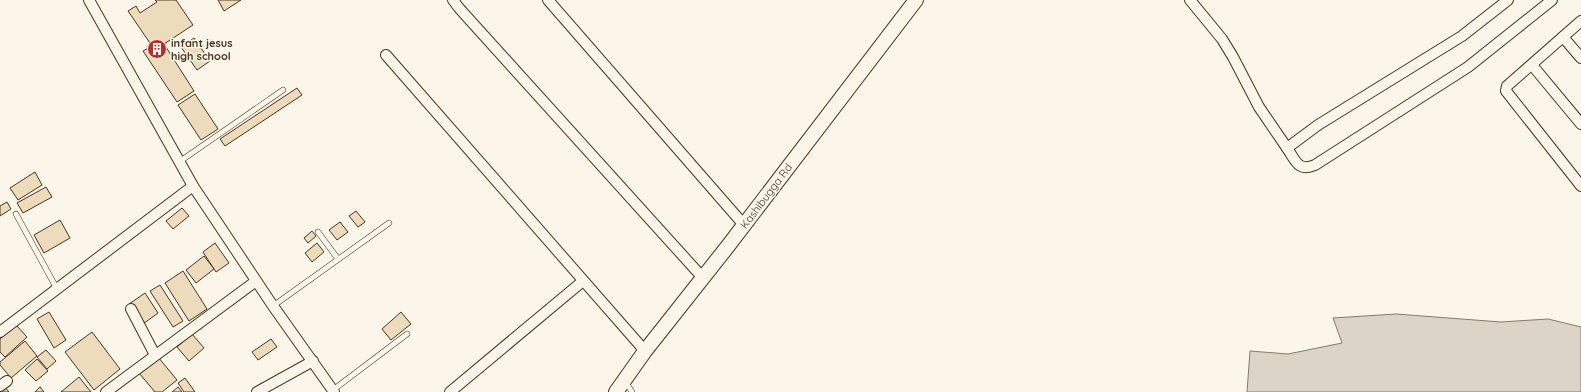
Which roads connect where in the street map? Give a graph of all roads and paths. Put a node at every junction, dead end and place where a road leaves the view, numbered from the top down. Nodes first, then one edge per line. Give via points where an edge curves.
1 (453, 0) edge
2 (548, 0) edge
3 (916, 0) edge
4 (1190, 0) edge
5 (1508, 0) edge
6 (1552, 0) edge
7 (92, 1) edge
8 (1581, 21) edge
9 (1563, 37) junction
10 (386, 55) dead end
11 (1581, 58) edge
12 (1532, 65) junction
13 (283, 90) dead end
14 (1581, 124) edge
15 (1287, 148) junction
16 (179, 162) junction
17 (193, 186) junction
18 (1581, 186) edge
19 (16, 214) dead end
20 (389, 223) dead end
21 (744, 225) junction
22 (318, 232) dead end
23 (338, 259) junction
24 (703, 278) junction
25 (256, 281) junction
26 (583, 281) junction
27 (57, 289) junction
28 (273, 306) junction
29 (131, 309) dead end
30 (0, 332) edge
31 (407, 334) dead end
32 (645, 351) junction
33 (155, 355) junction
34 (312, 361) junction
35 (628, 386) edge
36 (113, 390) edge
37 (332, 391) edge
38 (257, 392) edge
39 (450, 392) edge
40 (616, 392) edge

1 - 24 street
2 - 21 street
3 - 21 main road, Kashibugga Rd
4 - 15 street via 1222,39 1259,107
5 - 15 street via 1462,36 1318,125
6 - 15 street via 1468,67 1315,165 1302,168
7 - 16 street
8 - 9 street
9 - 11 street
9 - 12 street
10 - 26 street
12 - 14 street
12 - 18 street via 1507,86 1506,91
13 - 16 lane
16 - 17 street
17 - 25 street
17 - 27 street
19 - 27 lane
20 - 23 lane
21 - 24 main road, Kashibugga Rd
22 - 23 lane
23 - 28 lane
24 - 32 main road, Kashibugga Rd
25 - 28 street
25 - 33 street
26 - 32 street
26 - 39 street
27 - 30 street
28 - 34 street
29 - 33 street
31 - 37 lane
32 - 35 main road, Kashibugga Rd
33 - 36 street
34 - 37 street
34 - 38 street
35 - 40 main road, Kashibugga Rd

